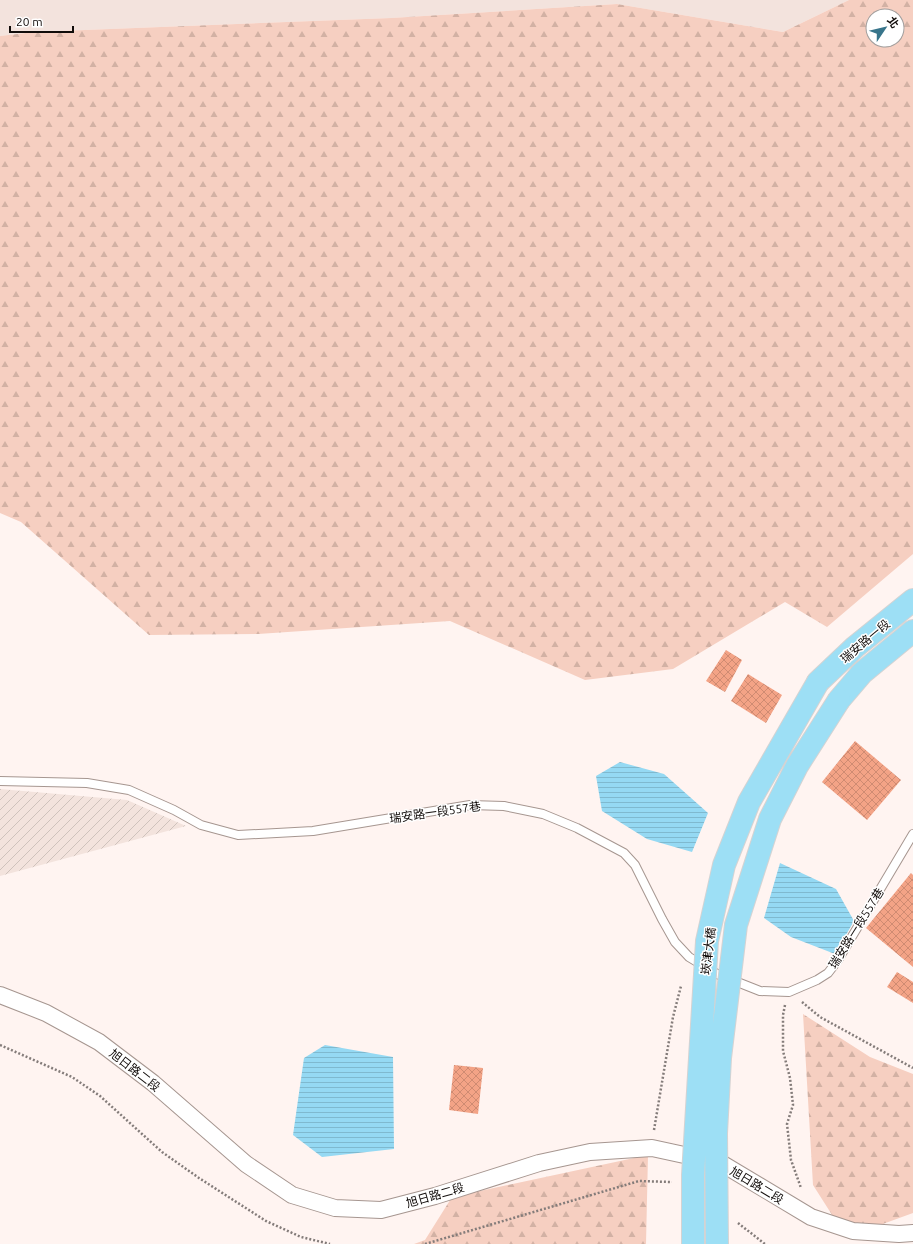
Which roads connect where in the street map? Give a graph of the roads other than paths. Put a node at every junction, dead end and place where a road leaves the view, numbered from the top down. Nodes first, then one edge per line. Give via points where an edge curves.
1 (913, 600) edge
2 (913, 631) edge
3 (818, 682) joint
4 (839, 700) joint
5 (0, 781) edge
6 (913, 834) edge
7 (0, 995) edge
8 (913, 1233) edge
9 (693, 1244) edge
10 (717, 1244) edge

1 - 3 main road, 瑞安路一段 via 855,647
2 - 4 main road, 瑞安路一段 via 862,673
3 - 9 main road, 崁津大橋, bridge via 749,802 724,865 707,941 693,1175
4 - 10 main road, 崁津大橋, bridge via 797,766 770,819 736,925 720,1065 716,1133
5 - 6 lane, 瑞安路一段557巷 via 87,783 129,790 201,825 238,835 313,831 470,805 504,806 543,814 577,828 624,853 635,865 675,942 689,957 717,974 760,991 788,992 828,973
7 - 8 street, 旭日路二段 via 46,1013 99,1042 153,1083 246,1164 292,1195 335,1208 381,1210 546,1162 590,1152 652,1148 721,1163 811,1217 853,1231

